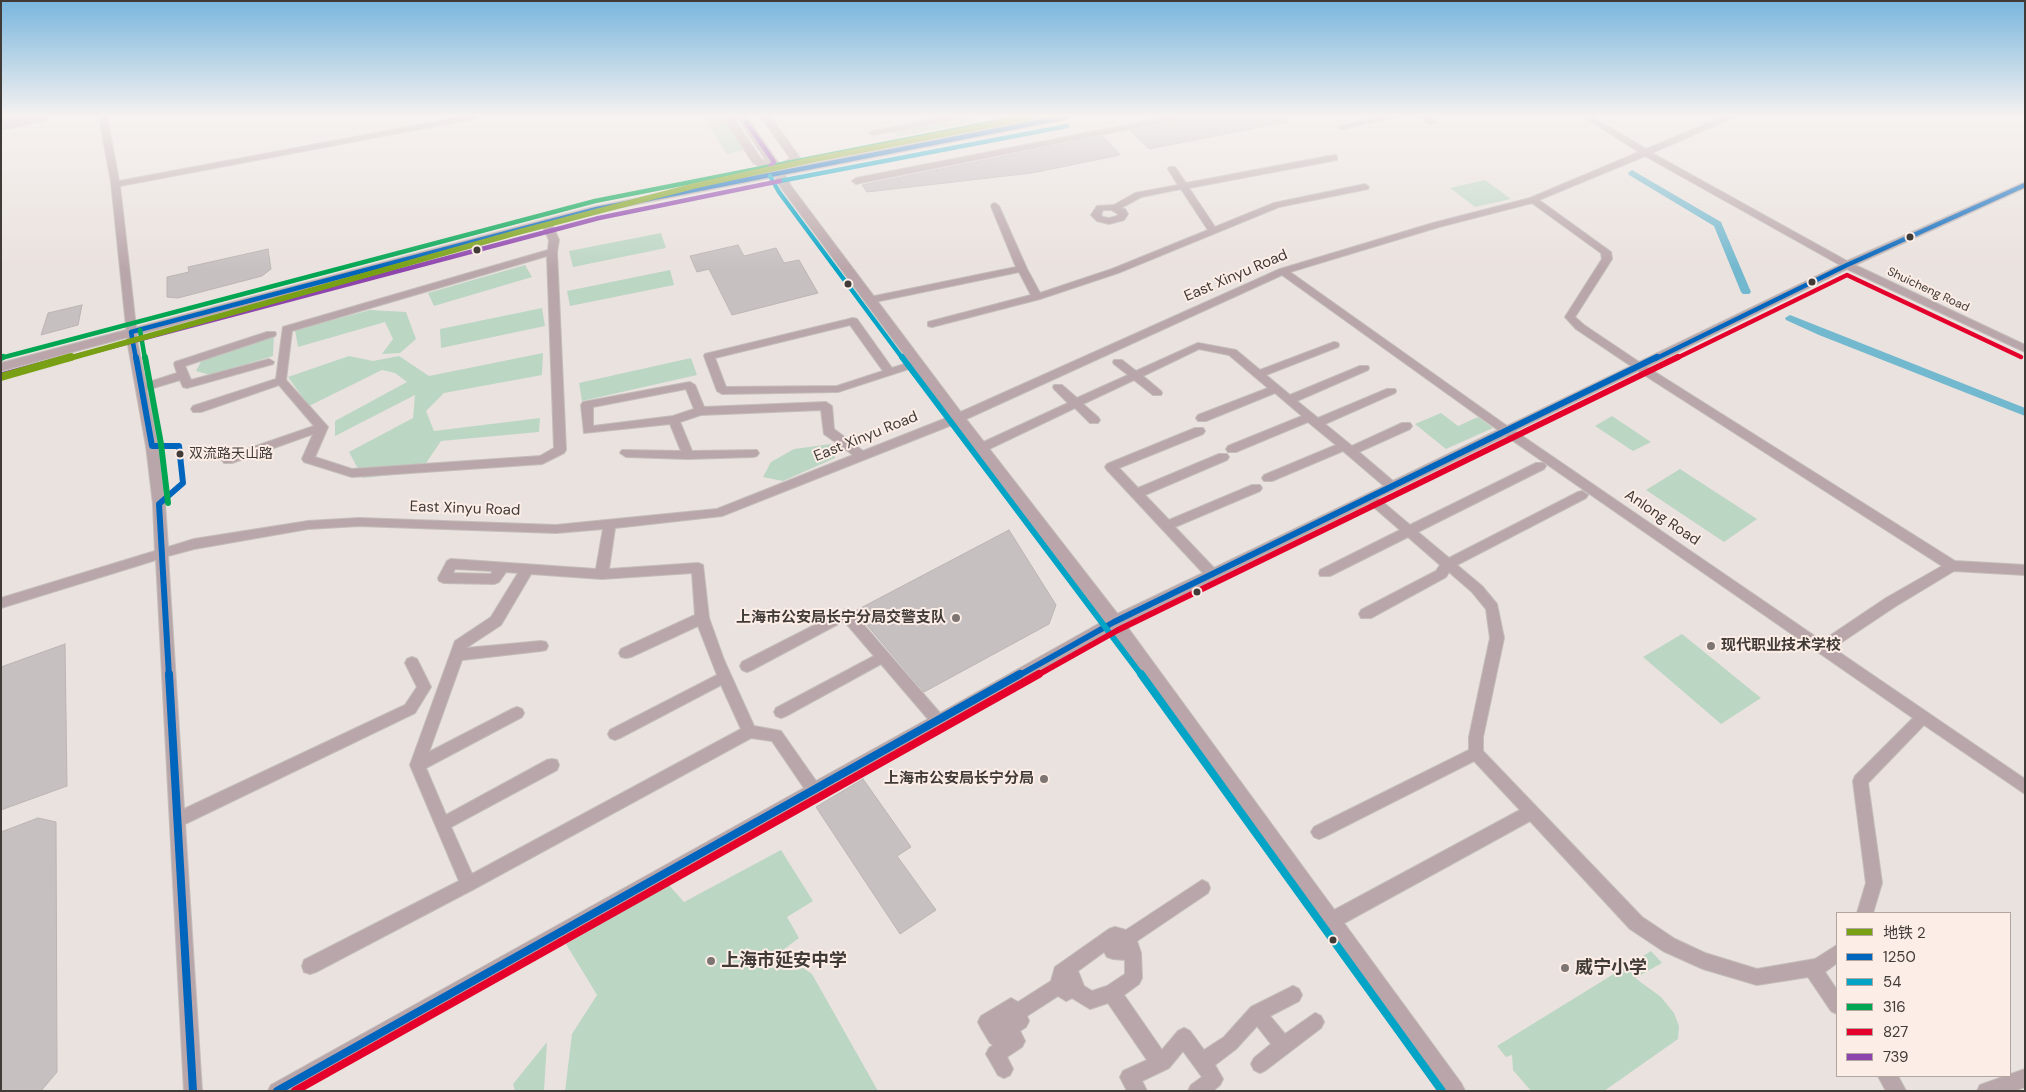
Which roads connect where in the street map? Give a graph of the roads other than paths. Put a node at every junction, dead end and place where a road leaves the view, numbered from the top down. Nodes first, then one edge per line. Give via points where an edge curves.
1 (112, 168) edge
2 (201, 168) edge
3 (770, 168) edge
4 (775, 168) edge
5 (780, 168) edge
6 (784, 168) edge
7 (799, 168) edge
8 (922, 168) edge
9 (1282, 168) edge
10 (1610, 168) edge
11 (1673, 168) edge
12 (1172, 169) dead end
13 (778, 172) junction
14 (856, 181) dead end
15 (115, 184) junction
16 (2025, 185) edge
17 (1184, 187) junction
18 (1365, 187) dead end
19 (1533, 200) junction
20 (995, 206) dead end
21 (1116, 208) dead end
22 (546, 222) junction
23 (1213, 230) junction
24 (552, 252) junction
25 (1847, 264) junction
26 (1022, 268) junction
27 (1283, 271) junction
28 (1037, 297) junction
29 (870, 300) junction
30 (932, 324) dead end
31 (131, 332) junction
32 (271, 334) dead end
33 (1334, 345) dead end
34 (2025, 349) edge
35 (269, 362) dead end
36 (1118, 362) dead end
37 (917, 363) junction
38 (1638, 366) junction
39 (1, 367) edge
40 (1364, 368) dead end
41 (890, 372) junction
42 (1259, 374) junction
43 (183, 375) junction
44 (1135, 376) junction
45 (280, 381) junction
46 (1058, 387) dead end
47 (141, 388) junction
48 (1276, 389) junction
49 (1392, 392) dead end
50 (1157, 393) dead end
51 (1289, 400) junction
52 (1076, 404) junction
53 (197, 409) dead end
54 (700, 411) junction
55 (958, 418) junction
56 (1202, 418) dead end
57 (674, 420) junction
58 (1094, 420) dead end
59 (1314, 420) junction
60 (1406, 426) dead end
61 (322, 427) junction
62 (1505, 430) junction
63 (1199, 431) dead end
64 (981, 448) junction
65 (1347, 448) junction
66 (626, 453) dead end
67 (753, 453) dead end
68 (688, 455) junction
69 (862, 456) junction
70 (228, 460) dead end
71 (1540, 466) dead end
72 (1268, 478) dead end
73 (1392, 486) junction
74 (1256, 488) dead end
75 (1136, 494) junction
76 (1582, 495) dead end
77 (1370, 497) junction
78 (610, 523) junction
79 (1167, 526) junction
80 (1409, 530) junction
81 (161, 554) junction
82 (1448, 564) junction
83 (1952, 566) junction
84 (502, 568) dead end
85 (527, 569) junction
86 (2025, 570) edge
87 (1325, 573) dead end
88 (602, 574) junction
89 (1212, 574) junction
90 (1, 603) edge
91 (1366, 614) dead end
92 (702, 618) junction
93 (1114, 622) junction
94 (541, 646) dead end
95 (1822, 648) junction
96 (626, 654) dead end
97 (456, 655) junction
98 (883, 657) junction
99 (412, 662) dead end
100 (747, 666) dead end
101 (725, 677) junction
102 (781, 712) dead end
103 (517, 713) dead end
104 (1923, 717) junction
105 (938, 721) junction
106 (749, 732) junction
107 (615, 734) dead end
108 (1476, 753) junction
109 (417, 765) junction
110 (552, 765) dead end
111 (2025, 787) edge
112 (814, 790) junction
113 (1531, 812) junction
114 (177, 820) junction
115 (442, 824) junction
116 (1319, 832) dead end
117 (468, 884) junction
118 (1202, 888) dead end
119 (1864, 912) edge
120 (1331, 921) junction
121 (1130, 946) junction
122 (1836, 953) edge
123 (310, 966) dead end
124 (1812, 968) junction
125 (1064, 983) junction
126 (1112, 993) junction
127 (1294, 995) dead end
128 (1836, 1004) edge
129 (1257, 1013) junction
130 (1315, 1022) dead end
131 (1284, 1046) junction
132 (1202, 1062) junction
133 (1160, 1063) junction
134 (1260, 1064) dead end
135 (1004, 1069) dead end
136 (1888, 1077) edge
137 (2025, 1078) edge
138 (1447, 1089) edge
139 (193, 1091) edge
140 (277, 1091) edge
141 (1138, 1091) edge
142 (1197, 1091) edge
143 (1898, 1091) edge
144 (1986, 1091) edge

1 - 15 street
2 - 15 street
3 - 13 main road
4 - 13 main road
5 - 13 main road
6 - 13 main road
7 - 13 main road
8 - 14 street
9 - 17 street
10 - 19 street, East Xinyu Road
11 - 25 street, Shuicheng Road
12 - 17 street
13 - 22 main road
13 - 29 main road
15 - 31 street
16 - 25 street
17 - 21 street via 1138,195
17 - 23 street
18 - 23 street via 1277,205
19 - 27 street, East Xinyu Road
19 - 38 street via 1606,252 1607,259 1570,317
20 - 26 street
22 - 24 street via 554,240
22 - 31 main road
23 - 28 street via 1115,271
24 - 45 street via 287,329
24 - 61 street via 560,450 542,460 352,473 308,458
25 - 34 street, Shuicheng Road
25 - 38 street
26 - 28 street
26 - 29 street
27 - 55 street, East Xinyu Road
27 - 62 street, Anlong Road
28 - 30 street
29 - 37 main road
31 - 39 main road
31 - 47 street
32 - 43 street via 180,364
33 - 42 street
35 - 43 street via 187,385
36 - 44 street
37 - 41 street
37 - 55 main road
38 - 62 street
38 - 83 street
40 - 51 street
41 - 41 street via 838,389 722,391 709,356 853,321
42 - 44 street via 1232,352 1198,346
42 - 48 street
43 - 47 street
44 - 50 street
44 - 52 street
45 - 53 street
45 - 61 street
46 - 52 street
47 - 81 street via 159,504
48 - 51 street
48 - 56 street
49 - 59 street
51 - 59 street
52 - 58 street
52 - 64 street
54 - 57 street
54 - 57 street via 690,385 587,405 588,430
54 - 69 street via 826,406 828,431
55 - 64 main road
55 - 69 street, East Xinyu Road
57 - 68 street
59 - 65 street
59 - 75 street via 1228,453
60 - 65 street
61 - 70 street
62 - 73 street
62 - 95 street, Anlong Road
63 - 75 street via 1111,467
64 - 93 main road
65 - 72 street
65 - 73 street
66 - 68 street
67 - 68 street
69 - 78 street, East Xinyu Road via 718,513
71 - 80 street
73 - 77 street
74 - 79 street
75 - 79 street
76 - 82 street
77 - 80 street
77 - 89 street
78 - 81 street, East Xinyu Road via 556,528 359,522 308,525 194,544
78 - 88 street
79 - 89 street
80 - 82 street
80 - 87 street
81 - 90 street, East Xinyu Road
81 - 114 street
82 - 91 street via 1441,574
82 - 108 street via 1477,589 1492,608 1497,638 1476,737
83 - 86 street
83 - 95 street
84 - 85 street
85 - 88 street
85 - 97 street via 496,621 460,645
88 - 92 street via 698,568
89 - 93 street
92 - 96 street
92 - 101 street
93 - 105 street
93 - 120 main road
94 - 97 street
95 - 104 street, Anlong Road
97 - 109 street
98 - 100 street via 846,614
98 - 102 street
98 - 105 street
99 - 114 street via 424,687 410,709
101 - 106 street
101 - 107 street
103 - 109 street
104 - 111 street, Anlong Road
104 - 119 street via 1860,781 1874,883
105 - 112 street
106 - 112 street via 776,735
106 - 117 street
108 - 113 street
108 - 116 street
109 - 115 street
110 - 115 street
112 - 140 street
113 - 120 street
113 - 124 street via 1636,923 1669,945 1704,961 1757,977
114 - 139 street
115 - 117 street
117 - 123 street
118 - 121 street
120 - 138 main road
121 - 125 street via 1116,935
121 - 126 street via 1133,978
122 - 124 street
124 - 128 street
125 - 126 street via 1090,1000
125 - 135 street via 1012,1021 1016,1041 996,1054
126 - 133 street
127 - 129 street
129 - 131 street
129 - 132 street via 1230,1044
130 - 131 street
131 - 134 street
132 - 133 street via 1184,1037
132 - 142 street via 1214,1079
133 - 141 street via 1130,1077
136 - 143 street
137 - 144 street

